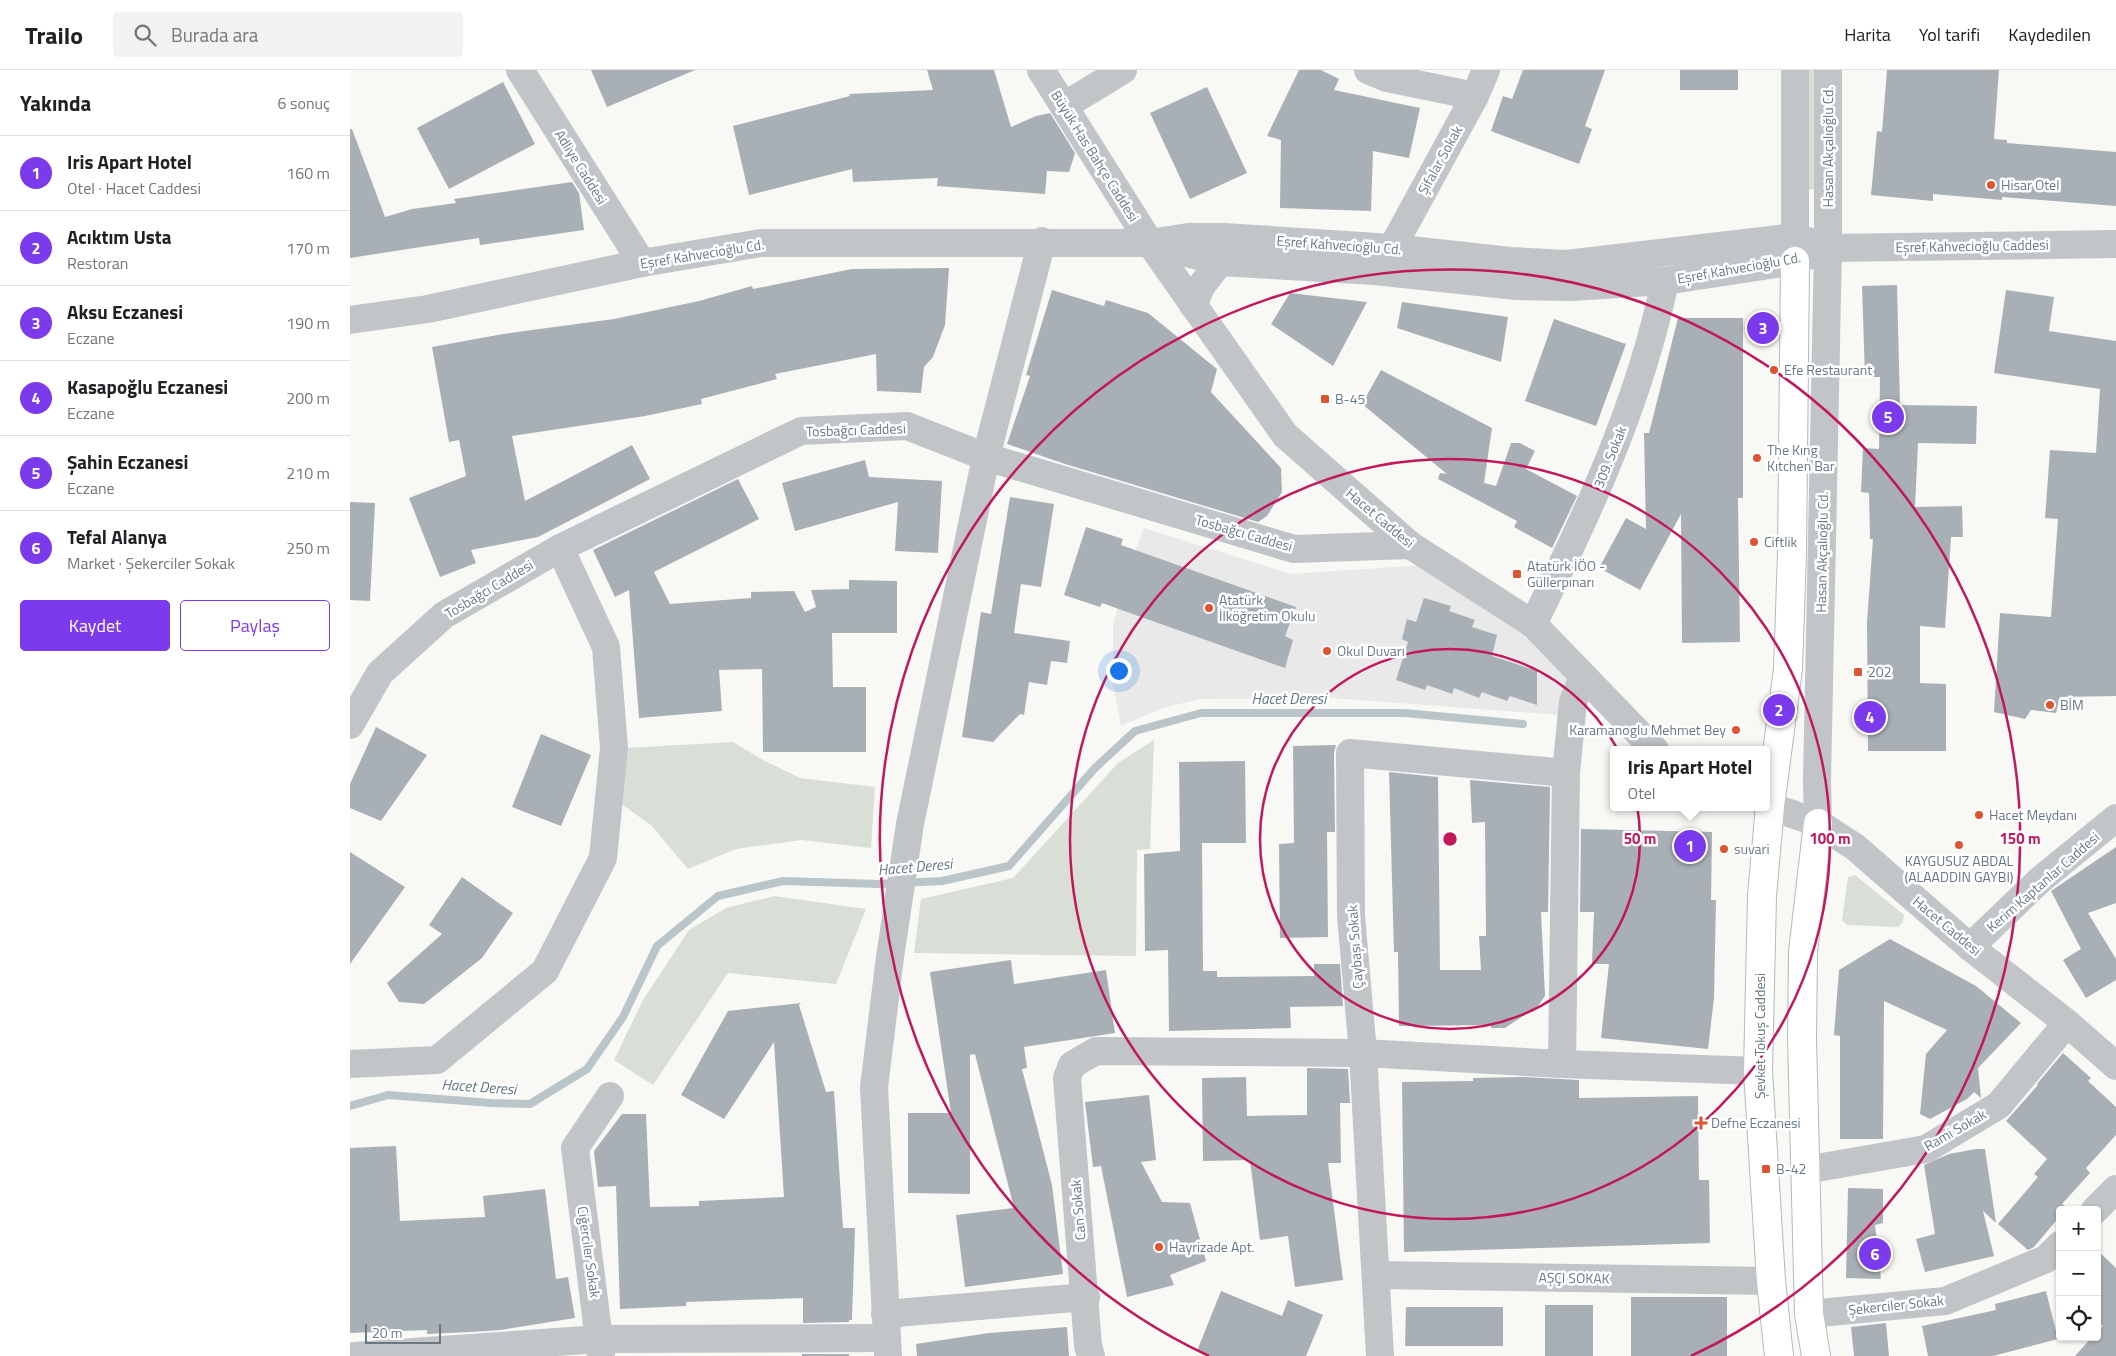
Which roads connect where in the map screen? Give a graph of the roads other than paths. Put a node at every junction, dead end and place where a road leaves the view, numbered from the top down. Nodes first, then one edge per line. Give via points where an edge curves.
1 (520, 70) edge
2 (1041, 70) edge
3 (1123, 70) edge
4 (1368, 70) edge
5 (1486, 70) edge
6 (1795, 70) edge
7 (1828, 70) edge
8 (1475, 96) junction
9 (1064, 106) junction
10 (1042, 241) junction
11 (1150, 243) junction
12 (2116, 244) edge
13 (1392, 248) junction
14 (1828, 248) junction
15 (1795, 249) junction
16 (1220, 262) junction
17 (642, 263) junction
18 (1665, 281) junction
19 (1193, 305) junction
20 (350, 320) edge
21 (986, 457) junction
22 (1410, 545) junction
23 (560, 548) junction
24 (1532, 624) junction
25 (1583, 677) junction
26 (350, 725) edge
27 (1651, 746) edge
28 (1566, 773) junction
29 (1770, 792) edge
30 (1770, 807) edge
31 (1768, 811) edge
32 (2116, 818) edge
33 (1818, 823) junction
34 (1970, 947) junction
35 (2067, 1022) junction
36 (1363, 1053) junction
37 (350, 1064) edge
38 (1562, 1064) junction
39 (2116, 1066) edge
40 (1758, 1071) junction
41 (610, 1096) dead end
42 (1805, 1170) junction
43 (2116, 1189) edge
44 (2099, 1206) edge
45 (2056, 1249) edge
46 (1377, 1276) junction
47 (1771, 1281) junction
48 (1086, 1297) junction
49 (1809, 1314) junction
50 (886, 1336) edge
51 (601, 1348) edge
52 (354, 1356) edge
53 (363, 1356) edge
54 (1091, 1356) edge
55 (1380, 1356) edge
56 (1779, 1356) edge
57 (1816, 1356) edge

1 - 17 street, Adliye Caddesi
2 - 9 street, Büyük Has Bahçe Caddesi
3 - 9 street
4 - 8 street via 1387,78
5 - 8 street, Şifalar Sokak
6 - 15 street
7 - 14 street, Hasan Akçalıoğlu Cd.
8 - 13 street, Şifalar Sokak
9 - 11 street, Büyük Has Bahçe Caddesi
10 - 11 street, Eşref Kahvecioğlu Cd.
10 - 17 street, Eşref Kahvecioğlu Cd. via 761,243
10 - 21 street
11 - 13 street, Eşref Kahvecioğlu Cd. via 1188,237 1224,237
11 - 16 street, Eşref Kahvecioğlu Cd.
11 - 19 street, Hacet Caddesi
12 - 14 street, Eşref Kahvecioğlu Caddesi
13 - 15 street, Eşref Kahvecioğlu Cd. via 1566,264
14 - 15 street, Eşref Kahvecioğlu Cd.
14 - 33 street, Hasan Akçalıoğlu Cd. via 1816,780
15 - 18 street, Eşref Kahvecioğlu Cd.
15 - 29 main road, Şevket Tokuş Caddesi via 1788,669
16 - 18 street, Eşref Kahvecioğlu Cd. via 1375,271 1516,286 1572,287
16 - 19 street via 1202,285
17 - 20 street, Eşref Kahvecioğlu Cd. via 428,309
18 - 24 street, 309. Sokak via 1658,316 1615,449 1573,544
19 - 22 street, Hacet Caddesi via 1285,435
21 - 22 street, Tosbağcı Caddesi via 1294,549
21 - 23 street, Tosbağcı Caddesi via 907,426 801,431
21 - 50 street via 910,824 874,1087
22 - 24 street, Hacet Caddesi
23 - 26 street, Tosbağcı Caddesi via 444,615 380,673
23 - 37 street via 606,647 614,748 603,858 545,971 437,1060
24 - 25 street, Hacet Caddesi
25 - 27 street, Hacet Caddesi
25 - 28 street via 1573,702
28 - 36 street, Çaybaşı Sokak via 1350,754 1351,916
28 - 38 street
30 - 33 street, Hacet Caddesi
31 - 40 main road, Şevket Tokuş Caddesi via 1762,896
32 - 34 street, Kerim Kaptanlar Caddesi via 2040,880
33 - 34 street, Hacet Caddesi via 1855,847
33 - 42 main road via 1803,952
34 - 35 street, Hacet Caddesi
35 - 39 street, Hacet Caddesi
35 - 42 street, Rami Sokak via 1999,1105 1926,1149
36 - 38 street
36 - 46 street, Çaybaşı Sokak
36 - 48 street, Can Sokak via 1096,1052 1072,1065 1067,1078
38 - 40 street
40 - 47 main road, Şevket Tokuş Caddesi
41 - 51 street, Ciğerciler Sokak via 575,1148
42 - 49 main road
43 - 44 street
45 - 49 street, Şekerciler Sokak via 2046,1259 1945,1301
46 - 47 street, AŞÇI SOKAK
46 - 55 street, Çaybaşı Sokak
47 - 56 main road, Şevket Tokuş Caddesi
48 - 50 street
48 - 54 street, Can Sokak
49 - 57 main road
50 - 51 street
51 - 53 street
52 - 53 street

